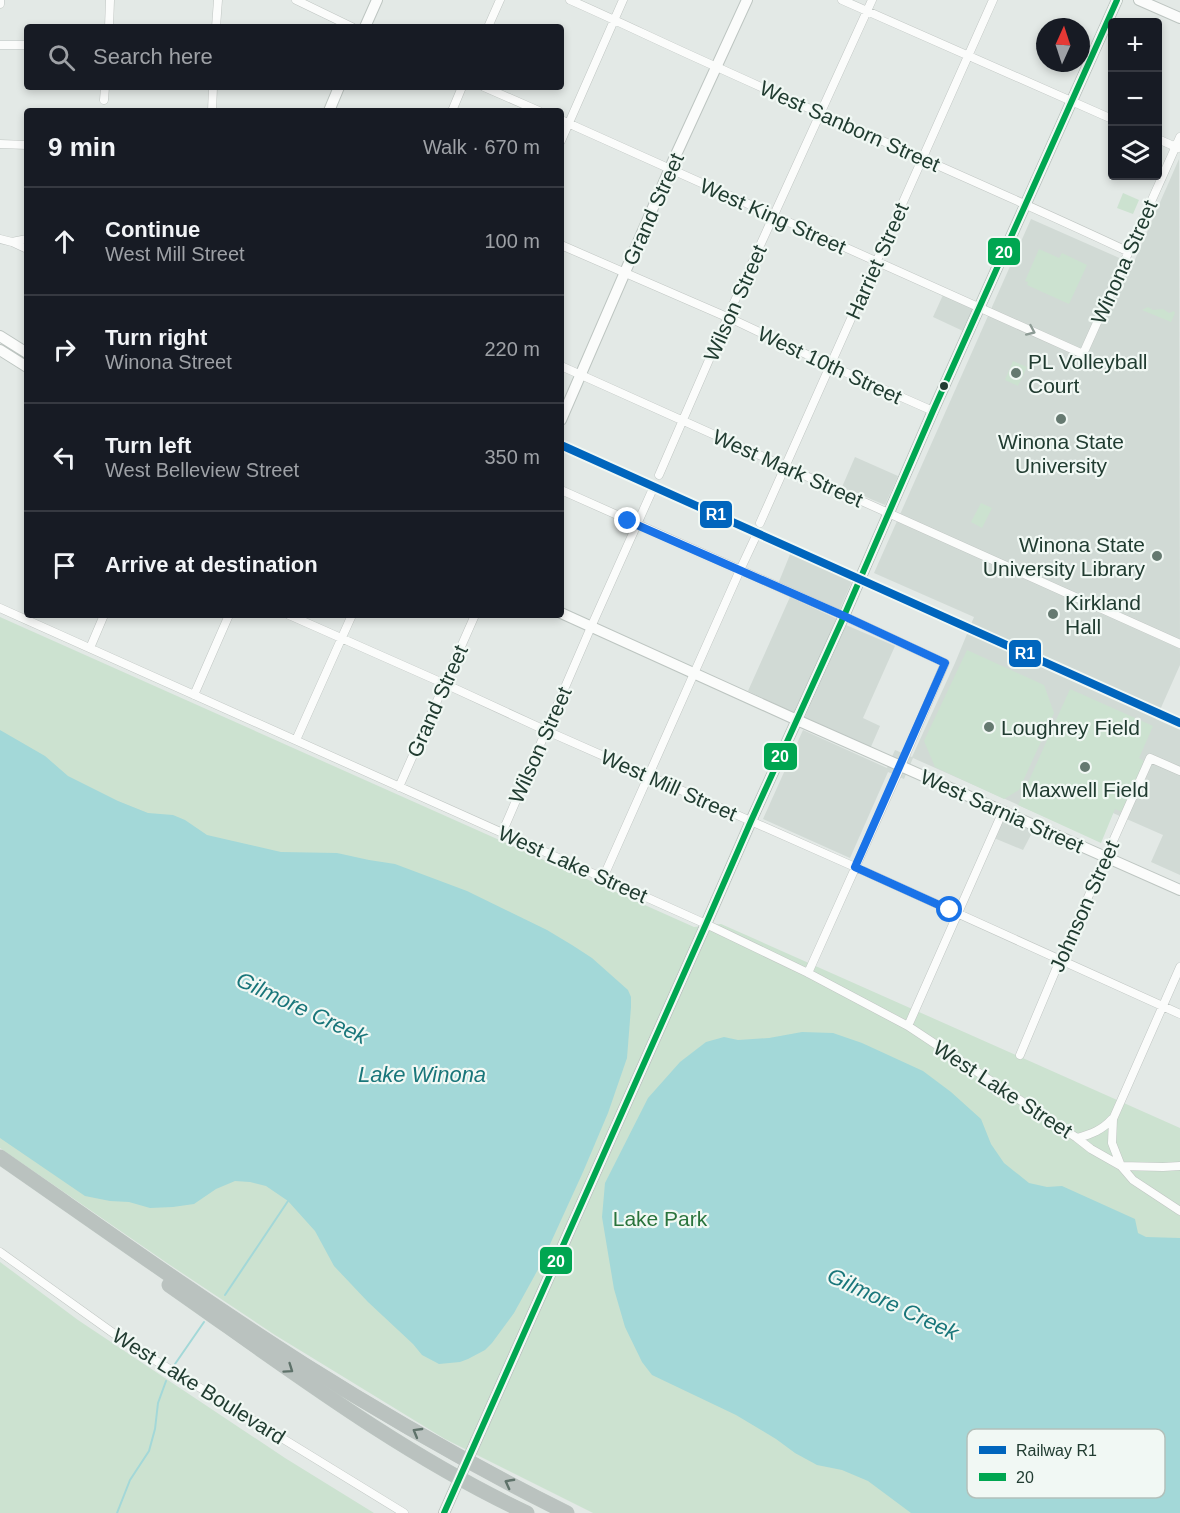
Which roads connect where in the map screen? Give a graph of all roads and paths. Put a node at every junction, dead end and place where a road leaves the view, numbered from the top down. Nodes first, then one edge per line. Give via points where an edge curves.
1 (110, 0) edge
2 (218, 0) edge
3 (296, 0) edge
4 (377, 0) edge
5 (500, 0) edge
6 (570, 0) edge
7 (623, 0) edge
8 (747, 0) edge
9 (842, 0) edge
10 (872, 0) edge
11 (993, 0) edge
12 (1117, 0) edge
13 (1139, 0) edge
14 (867, 12) junction
15 (1180, 18) edge
16 (615, 19) junction
17 (109, 24) edge
18 (216, 24) edge
19 (346, 24) edge
20 (366, 24) edge
21 (489, 24) edge
22 (0, 45) edge
23 (24, 45) edge
24 (968, 56) junction
25 (716, 67) junction
26 (105, 90) edge
27 (213, 90) edge
28 (338, 90) edge
29 (461, 90) edge
30 (491, 90) edge
31 (104, 100) dead end
32 (1072, 100) junction
33 (212, 108) edge
34 (330, 108) edge
35 (453, 108) edge
36 (532, 108) edge
37 (821, 113) junction
38 (1108, 116) edge
39 (565, 122) edge
40 (1180, 137) edge
41 (1162, 141) edge
42 (0, 144) edge
43 (24, 145) edge
44 (1178, 148) edge
45 (922, 157) junction
46 (670, 170) junction
47 (1026, 205) junction
48 (774, 216) junction
49 (0, 239) edge
50 (24, 240) edge
51 (12, 242) junction
52 (564, 246) edge
53 (24, 248) edge
54 (1129, 252) junction
55 (876, 263) junction
56 (625, 274) junction
57 (979, 308) junction
58 (728, 318) junction
59 (0, 336) edge
60 (0, 350) edge
61 (24, 350) edge
62 (1083, 354) joint
63 (24, 365) edge
64 (831, 366) junction
65 (564, 367) edge
66 (581, 375) junction
67 (933, 411) junction
68 (564, 413) edge
69 (683, 421) junction
70 (785, 467) junction
71 (659, 475) dead end
72 (564, 491) edge
73 (651, 494) dead end
74 (889, 513) junction
75 (760, 523) dead end
76 (637, 525) junction
77 (755, 538) dead end
78 (740, 570) junction
79 (0, 608) edge
80 (564, 614) edge
81 (844, 616) junction
82 (103, 618) edge
83 (228, 618) edge
84 (296, 618) edge
85 (351, 618) edge
86 (474, 618) edge
87 (591, 627) junction
88 (342, 639) junction
89 (1180, 644) edge
90 (90, 648) junction
91 (695, 674) junction
92 (445, 684) junction
93 (195, 695) junction
94 (797, 720) junction
95 (547, 731) junction
96 (296, 740) junction
97 (901, 766) junction
98 (1180, 771) edge
99 (649, 776) junction
100 (399, 787) junction
101 (1003, 811) junction
102 (751, 821) junction
103 (502, 833) junction
104 (1106, 857) junction
105 (855, 867) junction
106 (603, 878) junction
107 (1180, 890) edge
108 (957, 913) junction
109 (706, 924) junction
110 (1060, 960) junction
111 (1180, 967) edge
112 (808, 973) junction
113 (1162, 1007) junction
114 (1180, 1014) edge
115 (908, 1026) junction
116 (1020, 1055) dead end
117 (1113, 1119) junction
118 (1077, 1138) junction
119 (0, 1156) edge
120 (1180, 1166) edge
121 (1121, 1167) junction
122 (0, 1168) edge
123 (1180, 1211) edge
124 (0, 1252) edge
125 (467, 1461) junction
126 (459, 1479) junction
127 (404, 1513) edge
128 (444, 1513) edge
129 (527, 1513) edge
130 (567, 1513) edge

1 - 17 street
2 - 18 street
3 - 19 street
4 - 20 main road
5 - 21 street
6 - 16 street, West Sanborn Street
7 - 16 street
8 - 25 main road, Grand Street
9 - 14 street
10 - 14 street, Wilson Street
11 - 24 street, Harriet Street
12 - 32 main road
13 - 15 main road
14 - 24 street
14 - 37 street, Wilson Street
16 - 25 street, West Sanborn Street
16 - 39 street
22 - 23 street
24 - 32 street
24 - 45 street, Harriet Street
25 - 37 street, West Sanborn Street
25 - 46 main road, Grand Street
26 - 31 street
27 - 33 street
28 - 34 main road
29 - 35 street
30 - 36 street
32 - 38 street
32 - 47 main road
37 - 45 street, West Sanborn Street
37 - 48 street, Wilson Street
39 - 46 street, West King Street
40 - 44 street, Winona Street
41 - 44 street
42 - 43 street
44 - 54 street, Winona Street
45 - 47 street, West Sanborn Street
45 - 55 street, Harriet Street
46 - 48 street, West King Street
46 - 56 main road, Grand Street
47 - 54 street, West Sanborn Street
47 - 57 main road
48 - 55 street, West King Street
48 - 58 street, Wilson Street
49 - 51 street
50 - 51 street
51 - 53 street
52 - 56 street, West 10th Street
54 - 62 street, Winona Street
55 - 57 street, West King Street
55 - 64 street, Harriet Street
56 - 58 street, West 10th Street
56 - 66 main road, Grand Street
57 -> 62 street, West King Street
57 - 67 main road
58 - 64 street, West 10th Street
58 - 69 street, Wilson Street
59 - 61 main road
60 - 63 main road
64 - 67 street, West 10th Street
64 - 70 street, Harriet Street
65 - 66 street, West Mark Street
66 - 68 main road, Grand Street
66 - 69 street, West Mark Street
67 - 74 main road
69 - 70 street, West Mark Street
69 - 71 street, Wilson Street
70 - 74 street, West Mark Street
70 - 75 street, Harriet Street
72 - 76 street
73 - 76 street, Wilson Street
74 - 81 main road
74 - 89 street, West Mark Street
76 - 78 street
76 - 87 street, Wilson Street
77 - 78 street
78 - 81 street
78 - 91 street
79 - 90 street, West Lake Street
80 - 87 main road, West Sarnia Street
81 - 94 main road
81 - 97 street via 945,663
82 - 90 street
83 - 93 street
84 - 88 street, West Mill Street
85 - 88 street
86 - 92 street, Grand Street
87 - 91 main road, West Sarnia Street
87 - 95 street, Wilson Street
88 - 92 street, West Mill Street
88 - 96 street
90 - 93 street, West Lake Street
91 - 94 main road, West Sarnia Street
91 - 99 street
92 - 95 street, West Mill Street
92 - 100 street, Grand Street
93 - 96 street, West Lake Street
94 - 97 main road, West Sarnia Street
94 - 102 main road
95 - 99 street, West Mill Street
95 - 103 street, Wilson Street
96 - 100 street, West Lake Street
97 - 101 main road, West Sarnia Street
97 - 105 street
98 - 104 street, Johnson Street via 1150,758
99 - 102 street, West Mill Street
99 - 106 street
100 - 103 street, West Lake Street
101 - 104 main road, West Sarnia Street
101 - 108 street
102 - 105 street, West Mill Street
102 - 109 main road
103 - 106 street, West Lake Street
104 - 107 main road, West Sarnia Street
104 - 110 street, Johnson Street
105 - 108 street, West Mill Street
105 - 112 street
106 - 109 street, West Lake Street
108 - 110 street, West Mill Street
108 - 115 street
109 - 112 street, West Lake Street
109 - 125 main road
110 - 113 street, West Mill Street
110 - 116 street, Johnson Street
111 - 113 street
112 - 115 street, West Lake Street
113 - 114 street, West Mill Street
113 - 117 street
115 - 118 street, West Lake Street
117 - 118 street via 1104,1128
117 - 121 street via 1112,1143
118 - 121 street, West Lake Street
125 -> 119 highway via 260,1335
120 - 121 street
121 - 123 street, West Lake Street via 1133,1180
122 -> 126 highway via 344,1407
124 - 127 street, West Lake Boulevard via 127,1343
125 - 126 main road
130 -> 125 highway
126 - 128 main road
126 - 129 highway

